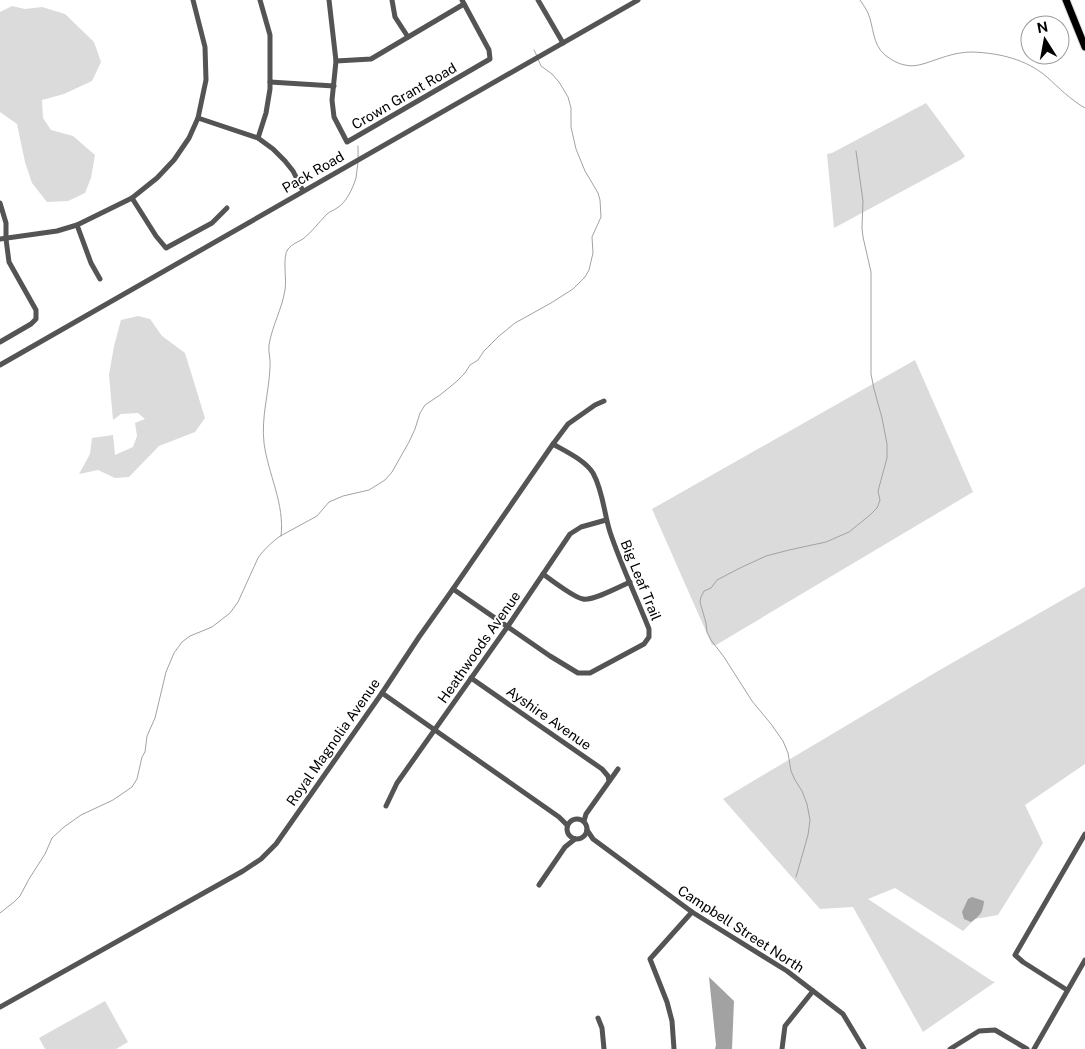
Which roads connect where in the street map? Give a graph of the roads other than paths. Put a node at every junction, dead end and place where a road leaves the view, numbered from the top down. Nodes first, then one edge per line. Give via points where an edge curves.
1 (193, 0) edge
2 (260, 0) edge
3 (329, 0) edge
4 (392, 0) edge
5 (538, 0) edge
6 (638, 0) edge
7 (1066, 0) edge
8 (463, 2) edge
9 (408, 37) junction
10 (563, 43) junction
11 (1085, 47) edge
12 (336, 61) junction
13 (270, 82) junction
14 (334, 86) junction
15 (198, 118) junction
16 (258, 138) junction
17 (303, 191) junction
18 (132, 198) junction
19 (0, 203) edge
20 (227, 208) dead end
21 (77, 225) junction
22 (3, 239) edge
23 (100, 279) dead end
24 (0, 342) edge
25 (0, 365) edge
26 (604, 401) dead end
27 (553, 444) junction
28 (606, 520) junction
29 (543, 574) junction
30 (630, 582) junction
31 (453, 590) junction
32 (508, 626) junction
33 (472, 678) junction
34 (382, 693) junction
35 (435, 731) junction
36 (605, 772) junction
37 (609, 781) junction
38 (386, 806) dead end
39 (559, 817) junction
40 (572, 820) junction
41 (581, 820) junction
42 (568, 825) junction
43 (587, 830) junction
44 (568, 834) junction
45 (1085, 834) edge
46 (582, 838) junction
47 (575, 839) junction
48 (592, 840) junction
49 (565, 847) junction
50 (538, 885) dead end
51 (692, 912) junction
52 (1085, 960) edge
53 (1067, 990) junction
54 (813, 991) junction
55 (0, 1007) edge
56 (598, 1018) dead end
57 (604, 1049) edge
58 (674, 1049) edge
59 (782, 1049) edge
60 (864, 1049) edge
61 (950, 1049) edge
62 (1027, 1049) edge
63 (1034, 1049) edge

1 - 15 street via 205,48 206,80
2 - 13 street via 270,35
3 - 12 street, Crown Grant Road
4 - 9 street via 395,17
5 - 10 street
6 - 10 street, Pack Road
7 - 11 main road
8 - 9 street
8 - 14 street, Crown Grant Road via 489,50 490,59 348,142 334,117
9 - 12 street via 371,59
10 - 17 street, Pack Road
12 - 14 street, Crown Grant Road
13 - 14 street
13 - 16 street via 266,113
15 - 16 street
15 - 18 street via 174,160
16 - 17 street via 285,162
17 - 25 street, Pack Road
18 - 20 street via 166,248 212,223
18 - 21 street
19 - 22 street via 6,223
21 - 22 street
21 - 23 street
22 - 24 street via 9,262 36,310 36,319
26 - 27 street, Royal Magnolia Avenue via 568,424
27 - 28 street, Big Leaf Trail via 592,471 599,486
27 - 31 street, Royal Magnolia Avenue
28 - 29 street, Heathwoods Avenue via 581,527 570,534
28 - 30 street, Big Leaf Trail
29 - 30 street via 582,599 596,598
29 - 32 street, Heathwoods Avenue
30 - 32 street, Big Leaf Trail via 649,628 649,637 644,644 590,673 578,673
31 - 32 street, Big Leaf Trail
31 - 34 street, Royal Magnolia Avenue
32 - 33 street, Heathwoods Avenue
33 - 35 street, Heathwoods Avenue
33 - 36 street, Ayshire Avenue
34 - 35 street
34 - 55 street, Royal Magnolia Avenue via 276,844 261,859
35 - 38 street, Heathwoods Avenue via 397,783
35 - 39 street
36 - 37 street, Ayshire Avenue
36 - 37 street via 617,770
37 - 41 street
39 - 40 street
39 - 42 street
40 - 41 street
40 - 42 street
41 - 43 street via 587,825
42 - 44 street
43 - 46 street
43 - 48 street, Campbell Street North
44 - 47 street
44 - 49 street
45 - 53 street via 1015,955
46 - 47 street
46 - 48 street, Campbell Street North
47 - 49 street
48 - 51 street, Campbell Street North
49 - 50 street
51 - 54 street, Campbell Street North via 787,971
51 - 58 street via 650,959 667,1002
52 - 53 street
53 - 63 street
54 - 59 street via 785,1026
54 - 60 street, Campbell Street North via 843,1014
56 - 57 street
61 - 62 street via 979,1032 995,1030

